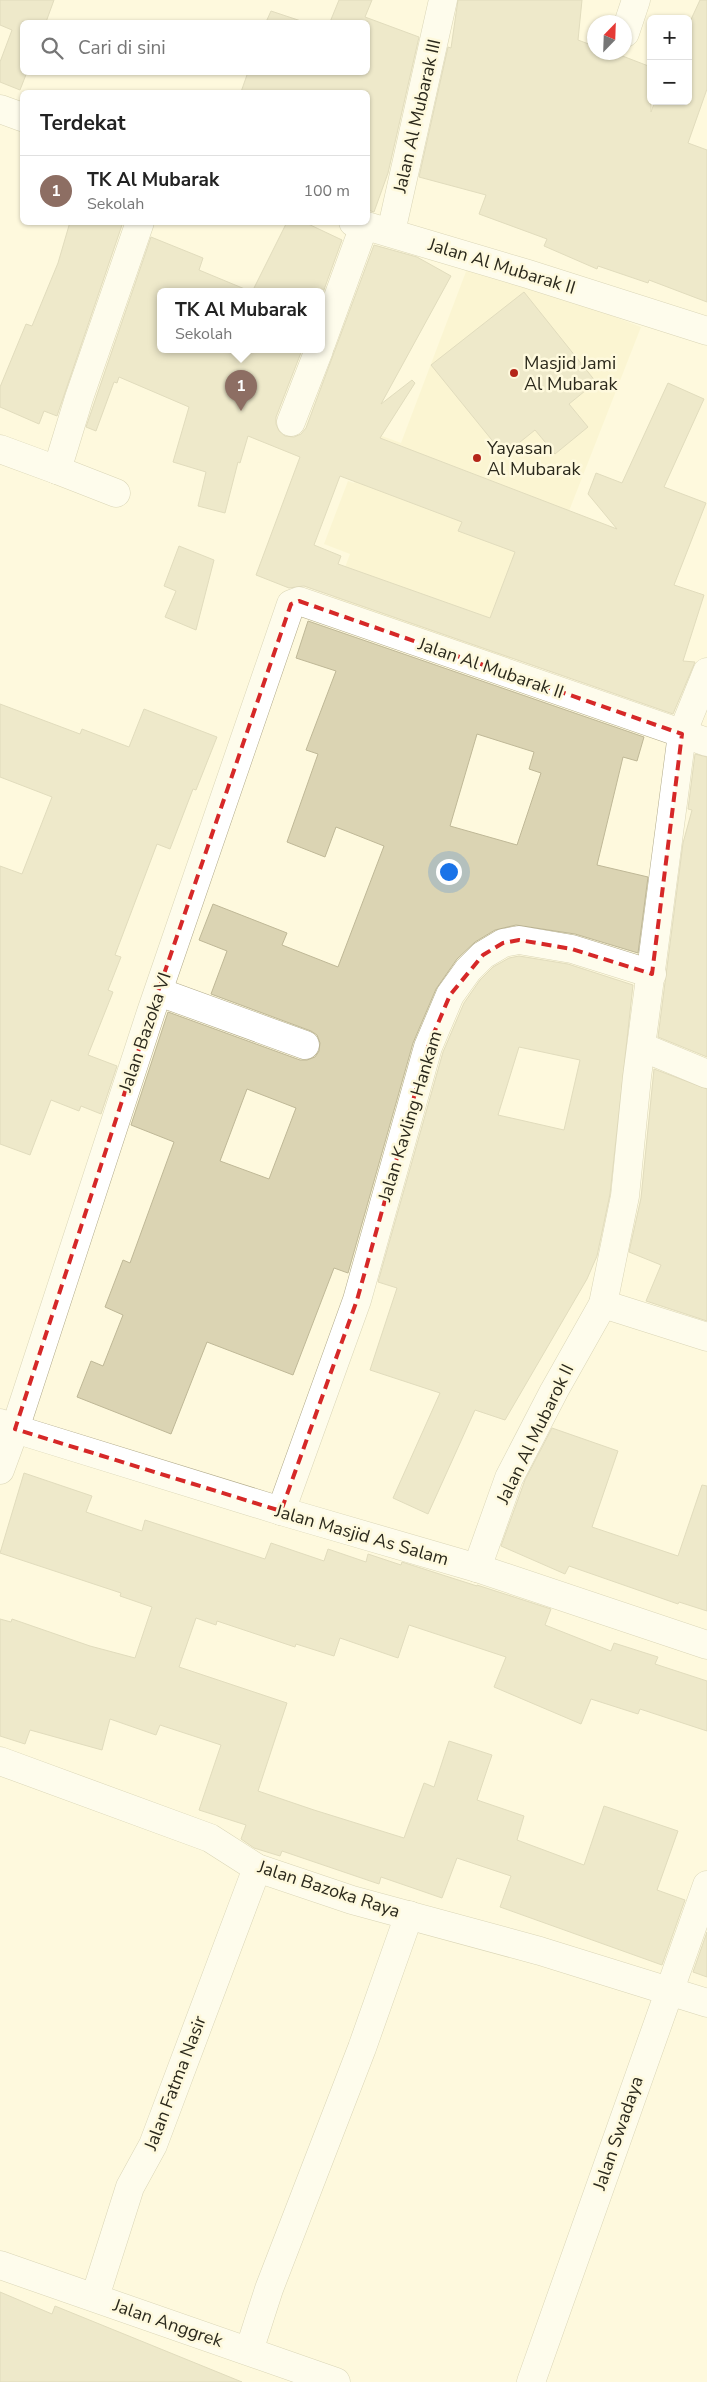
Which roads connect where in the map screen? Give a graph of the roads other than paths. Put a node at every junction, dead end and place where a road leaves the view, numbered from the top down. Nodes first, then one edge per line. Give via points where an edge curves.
1 (443, 0) edge
2 (636, 0) edge
3 (631, 15) edge
4 (0, 109) edge
5 (20, 116) edge
6 (139, 225) edge
7 (359, 225) edge
8 (363, 225) edge
9 (391, 232) junction
10 (325, 331) edge
11 (707, 331) edge
12 (318, 353) edge
13 (291, 422) dead end
14 (0, 449) edge
15 (57, 470) junction
16 (116, 493) dead end
17 (299, 601) joint
18 (707, 672) edge
19 (695, 738) edge
20 (652, 974) junction
21 (159, 992) junction
22 (305, 1045) dead end
23 (642, 1047) junction
24 (707, 1074) edge
25 (603, 1304) junction
26 (707, 1336) edge
27 (7, 1426) edge
28 (0, 1470) edge
29 (281, 1511) junction
30 (477, 1568) junction
31 (707, 1645) edge
32 (0, 1761) edge
33 (257, 1868) junction
34 (707, 1885) edge
35 (409, 1915) junction
36 (666, 1999) junction
37 (707, 2003) edge
38 (707, 2022) edge
39 (0, 2265) edge
40 (95, 2298) junction
41 (248, 2351) junction
42 (336, 2382) edge
43 (531, 2382) edge

1 - 9 street, Jalan Al Mubarak III
2 - 3 street
4 - 5 street
6 - 15 street
7 - 10 street
8 - 9 street, Jalan Al Mubarak II
9 - 11 street, Jalan Al Mubarak II
12 - 13 street
14 - 15 street
15 - 16 street
17 - 19 street, Jalan Al Mubarak II
17 - 21 street, Jalan Bazoka VI via 295,600 289,606
18 - 19 street
19 - 20 street
20 - 23 street, Jalan Al Mubarok II
20 - 29 street, Jalan Kavling Hankam via 572,949 520,940 503,943 483,954 468,970 455,989 428,1047 357,1300
21 - 22 street
21 - 27 street, Jalan Bazoka VI
23 - 24 street
23 - 25 street, Jalan Al Mubarok II via 625,1196
25 - 26 street
25 - 30 street, Jalan Al Mubarok II via 509,1478
27 - 28 street, Jalan Bazoka VI
27 - 29 street, Jalan Masjid As Salam
29 - 30 street, Jalan Masjid As Salam
30 - 31 street, Jalan Masjid As Salam
32 - 33 street, Jalan Bazoka Raya via 210,1838
33 - 35 street, Jalan Bazoka Raya via 352,1900
33 - 40 street, Jalan Fatma Nasir via 153,2145 130,2187
34 - 36 street, Jalan Swadaya
35 - 36 street, Jalan Bazoka Raya via 540,1951
35 - 41 street
36 - 37 street
36 - 38 street
36 - 43 street, Jalan Swadaya
39 - 40 street, Jalan Anggrek
40 - 41 street, Jalan Anggrek
41 - 42 street, Jalan Anggrek

